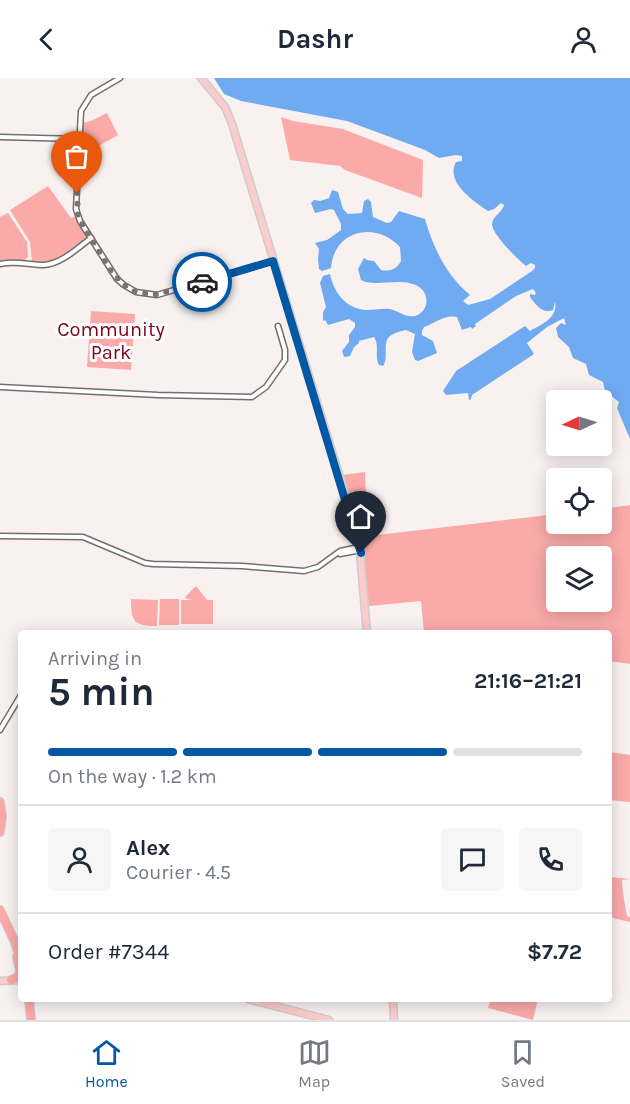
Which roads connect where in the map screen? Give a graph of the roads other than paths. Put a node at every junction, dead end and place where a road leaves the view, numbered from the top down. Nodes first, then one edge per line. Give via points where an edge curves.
1 (120, 78) edge
2 (201, 78) edge
3 (0, 137) edge
4 (79, 139) junction
5 (91, 238) junction
6 (273, 261) junction
7 (0, 264) edge
8 (278, 326) dead end
9 (0, 387) edge
10 (0, 536) edge
11 (361, 549) junction
12 (367, 630) edge
13 (18, 700) edge
14 (0, 730) edge
15 (0, 802) edge
16 (0, 832) edge
17 (0, 910) edge
18 (8, 927) junction
19 (18, 952) edge
20 (15, 980) edge
21 (28, 1002) edge
22 (260, 1002) edge
23 (393, 1002) edge
24 (31, 1018) edge
25 (329, 1020) edge
26 (394, 1020) edge

1 - 4 street via 86,101
2 - 6 main road via 225,107
3 - 4 street
4 - 5 street via 76,212
5 - 6 street via 120,281 148,295
5 - 7 street via 50,264
6 - 11 main road
8 - 9 street via 285,360 266,387 252,397
10 - 11 street via 83,537 145,563 304,571 344,550
11 - 12 main road
13 - 14 street
15 - 16 highway
17 - 18 highway
18 - 19 highway
18 - 20 highway
21 - 24 highway
22 - 25 main road
23 - 26 main road

